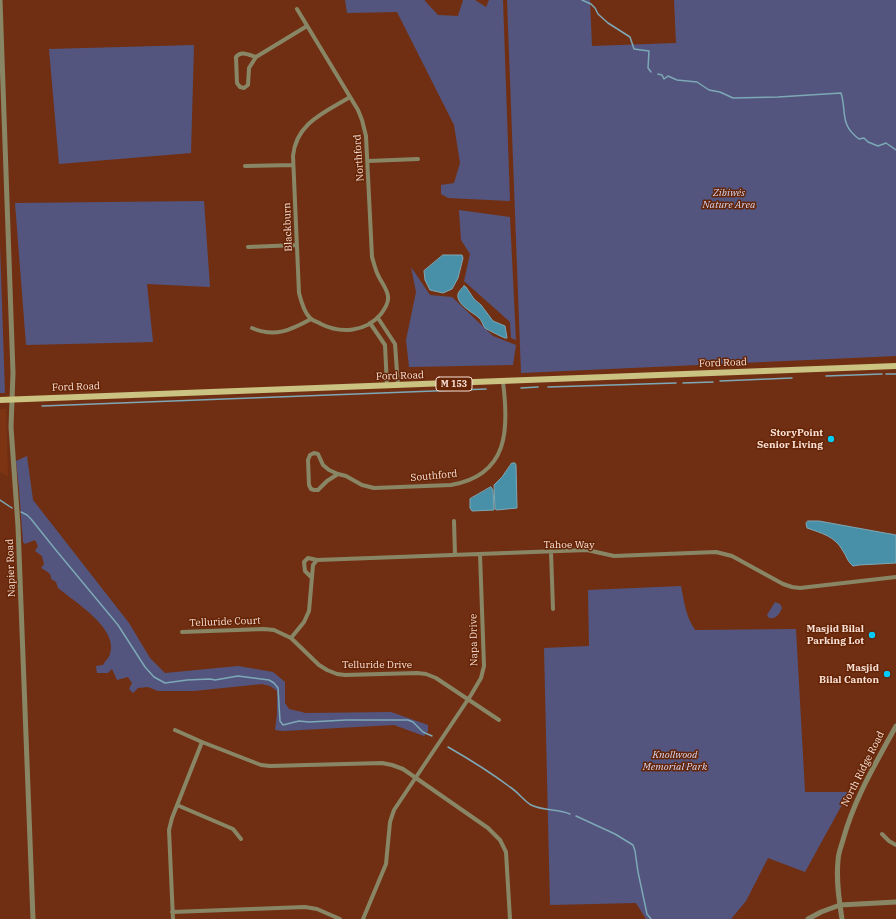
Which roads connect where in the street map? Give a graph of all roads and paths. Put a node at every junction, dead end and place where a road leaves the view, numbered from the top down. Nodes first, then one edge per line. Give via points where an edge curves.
1 (0, 0) edge
2 (297, 9) dead end
3 (307, 26) junction
4 (256, 57) junction
5 (350, 97) junction
6 (418, 159) dead end
7 (368, 161) junction
8 (294, 165) junction
9 (246, 166) dead end
10 (297, 245) junction
11 (248, 247) dead end
12 (378, 318) junction
13 (311, 319) junction
14 (370, 323) junction
15 (252, 328) dead end
16 (896, 366) edge
17 (503, 382) junction
18 (387, 386) junction
19 (398, 386) junction
20 (0, 400) edge
21 (12, 400) junction
22 (338, 474) junction
23 (454, 522) dead end
24 (551, 552) junction
25 (480, 554) junction
26 (455, 555) junction
27 (317, 560) junction
28 (896, 577) edge
29 (312, 578) junction
30 (553, 609) dead end
31 (182, 632) dead end
32 (292, 638) junction
33 (468, 700) junction
34 (500, 720) dead end
35 (896, 726) edge
36 (175, 730) dead end
37 (202, 742) junction
38 (416, 778) junction
39 (177, 805) junction
40 (882, 834) dead end
41 (241, 839) dead end
42 (896, 845) edge
43 (896, 902) edge
44 (840, 905) junction
45 (172, 912) junction
46 (33, 919) edge
47 (173, 919) edge
48 (340, 919) edge
49 (363, 919) edge
50 (510, 919) edge
51 (808, 919) edge
52 (842, 919) edge

1 - 21 street, Napier Road
2 - 3 street, Northford
3 - 4 street
3 - 5 street, Northford
4 - 4 street via 242,53 236,57 237,83 240,87 248,86 249,68
5 - 7 street, Northford via 364,125
5 - 8 street, Blackburn via 317,116 302,131 295,146
6 - 7 street
7 - 12 street, Northford via 372,257 388,297 386,308
8 - 9 street
8 - 10 street, Blackburn
10 - 11 street
10 - 13 street, Blackburn via 299,293
12 - 14 street, Northford
12 - 19 street via 395,344
13 - 14 street via 340,330 355,329
13 - 15 street via 294,328 275,333 262,333
14 - 18 street via 385,345
16 - 17 main road, Ford Road / M 153
17 - 19 main road, Ford Road / M 153
17 - 22 street, Southford via 504,438 492,462 476,477 451,485 374,488
18 - 19 main road, Ford Road / M 153
18 - 21 main road, Ford Road / M 153
20 - 21 main road, Ford Road / M 153
21 - 46 street, Napier Road
22 - 22 street, Southford via 326,468 318,454 310,455 308,460 311,489 318,490
23 - 26 street
24 - 25 street, Tahoe Way
24 - 28 street, Tahoe Way via 587,550 614,556 721,553 732,556 783,584 800,588
24 - 30 street
25 - 26 street, Tahoe Way
25 - 33 street, Napa Drive via 484,666 482,678
26 - 27 street, Tahoe Way
27 - 29 street via 313,565
27 - 29 street via 308,558 304,562 305,570
29 - 32 street via 309,611
31 - 32 street, Telluride Court via 264,629 274,630
32 - 33 street, Telluride Drive via 319,664 337,674 426,674
33 - 34 street, Telluride Drive
33 - 38 street, Napa Drive
35 - 44 street, North Ridge Road via 860,792 847,825 838,860
36 - 37 street
37 - 38 street via 262,765 382,763 398,766
37 - 39 street
38 - 49 street, Napa Drive via 397,805 392,817 386,864
38 - 50 street via 488,828 500,840 507,857
39 - 41 street via 233,829
39 - 45 street via 169,830
40 - 42 street
43 - 44 street
44 - 51 street
44 - 52 street, North Ridge Road
45 - 47 street
45 - 48 street via 305,907

